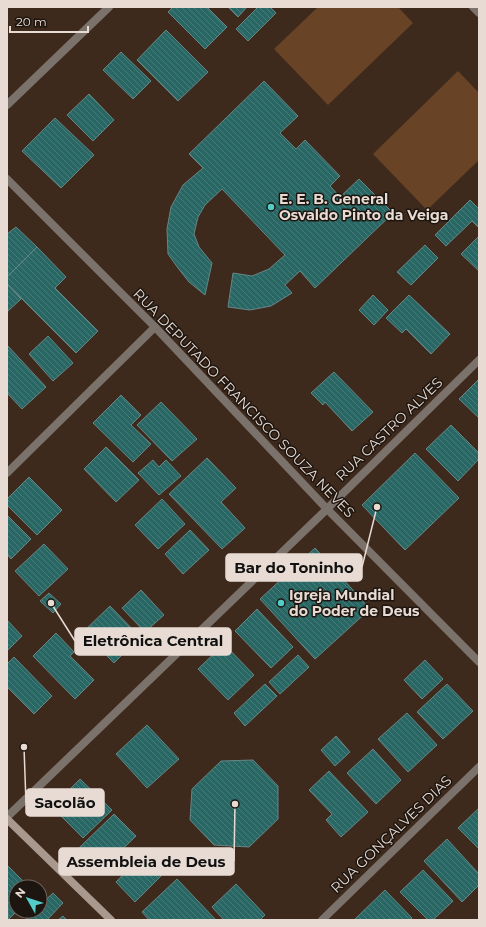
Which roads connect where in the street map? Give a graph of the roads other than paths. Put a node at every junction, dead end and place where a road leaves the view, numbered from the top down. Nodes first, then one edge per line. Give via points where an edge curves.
1 (109, 7) edge
2 (473, 7) edge
3 (479, 13) edge
4 (7, 105) edge
5 (7, 179) edge
6 (155, 327) junction
7 (479, 360) edge
8 (7, 473) edge
9 (327, 509) junction
10 (479, 662) edge
11 (479, 767) edge
12 (7, 818) edge
13 (111, 920) edge
14 (322, 920) edge

1 - 4 street
2 - 3 street
5 - 6 street, RUA DEPUTADO FRANCISCO SOUZA NEVES
6 - 8 street
6 - 9 street, RUA DEPUTADO FRANCISCO SOUZA NEVES
7 - 9 street, RUA CASTRO ALVES
9 - 10 street, RUA DEPUTADO FRANCISCO SOUZA NEVES
9 - 12 street, RUA CASTRO ALVES
11 - 14 street, RUA GONÇALVES DIAS
12 - 13 street

